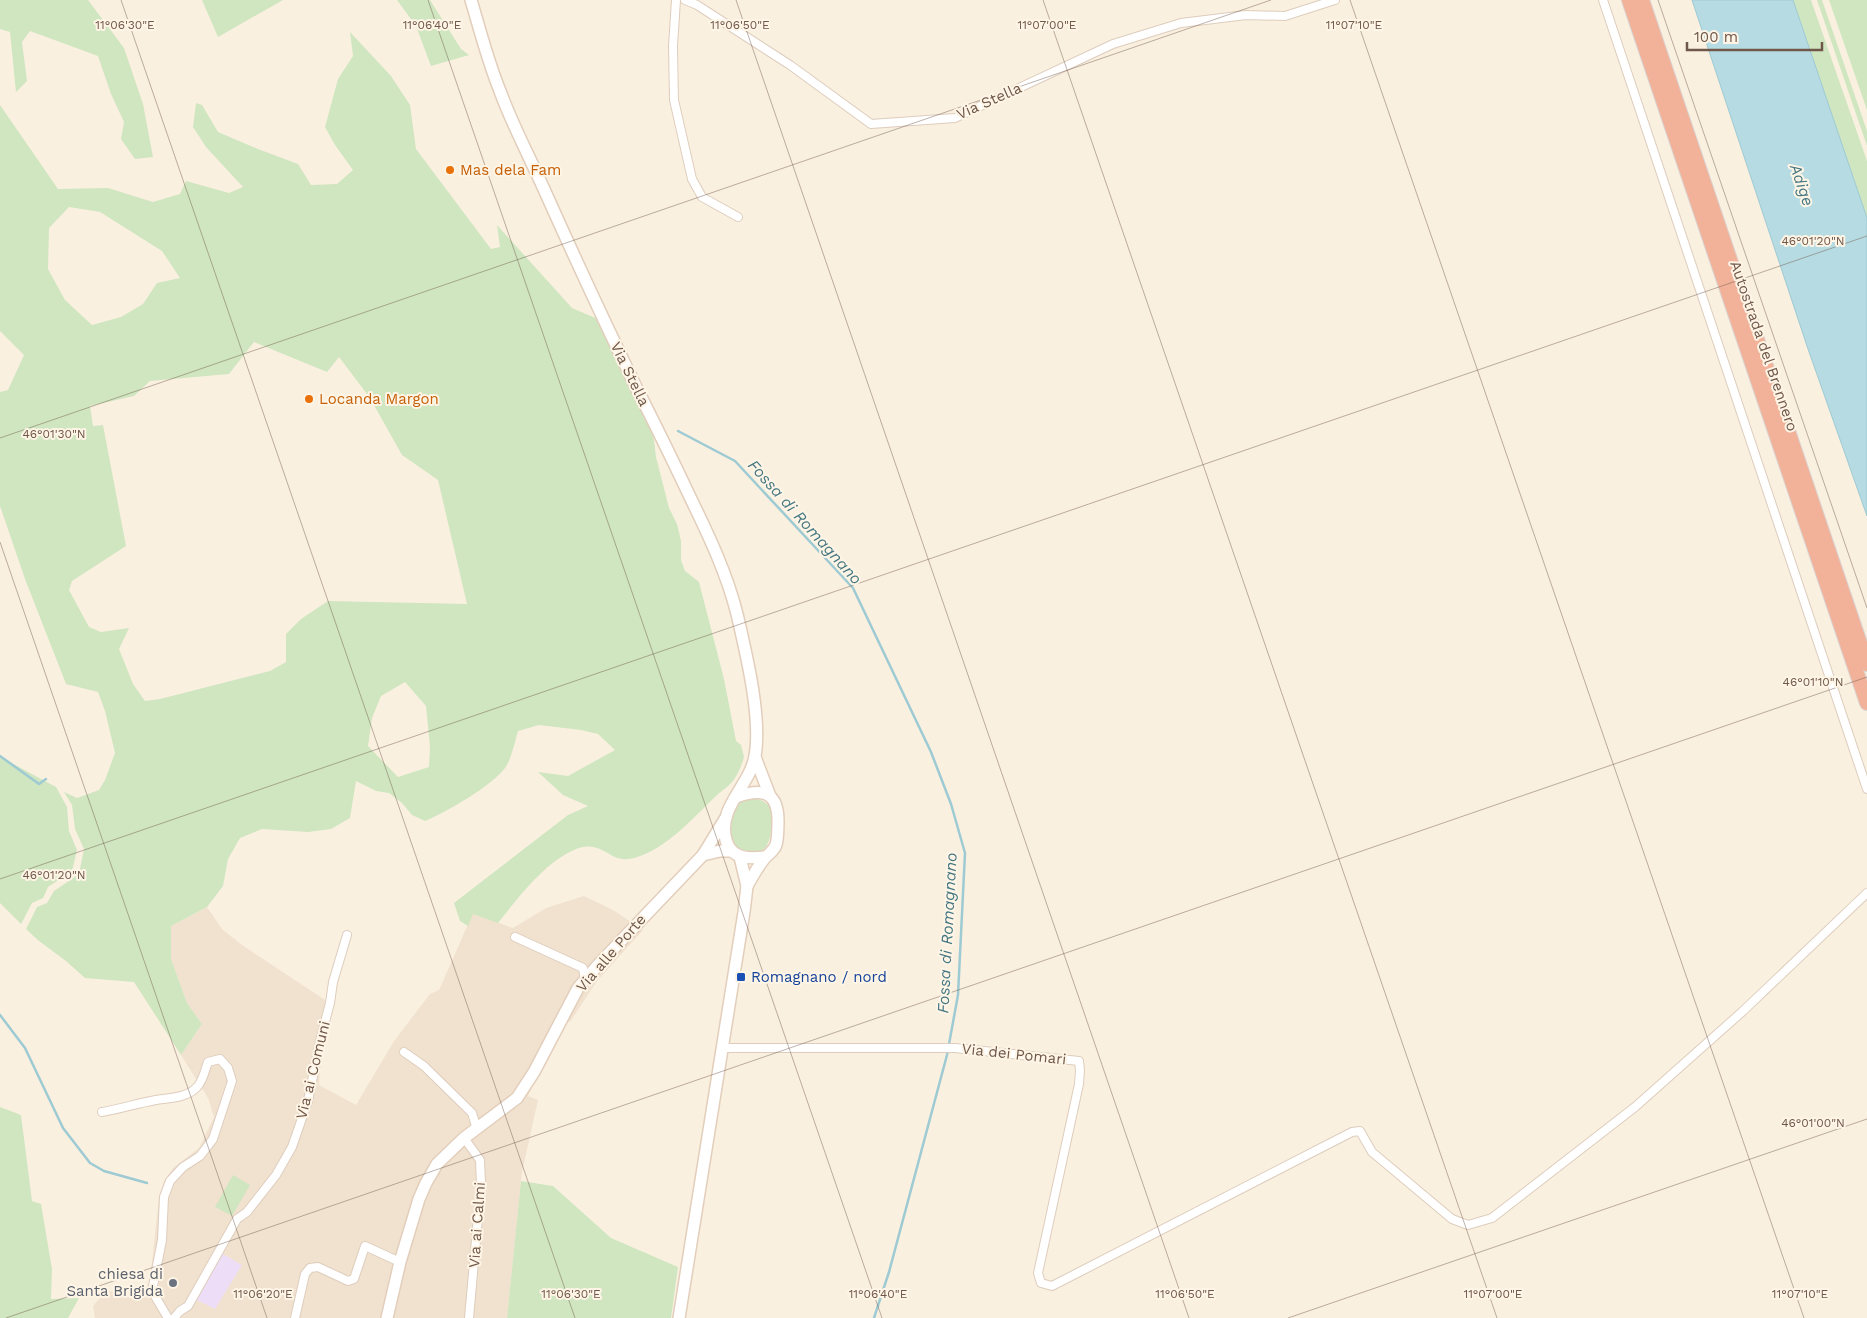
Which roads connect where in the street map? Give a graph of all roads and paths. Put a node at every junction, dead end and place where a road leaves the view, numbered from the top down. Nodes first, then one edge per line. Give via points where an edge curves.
1 (471, 0) edge
2 (676, 0) edge
3 (685, 0) edge
4 (1335, 0) edge
5 (1603, 0) edge
6 (1628, 0) edge
7 (1642, 0) edge
8 (738, 217) dead end
9 (1867, 664) edge
10 (1867, 703) edge
11 (755, 757) junction
12 (1867, 789) edge
13 (736, 796) junction
14 (770, 796) junction
15 (725, 818) junction
16 (736, 854) junction
17 (703, 855) junction
18 (765, 858) junction
19 (747, 886) junction
20 (1867, 893) edge
21 (347, 934) dead end
22 (515, 937) dead end
23 (585, 981) junction
24 (722, 1048) junction
25 (404, 1052) dead end
26 (102, 1112) dead end
27 (477, 1129) junction
28 (464, 1138) junction
29 (400, 1262) junction
30 (171, 1317) edge
31 (294, 1318) edge
32 (387, 1318) edge
33 (469, 1318) edge
34 (679, 1318) edge

1 - 11 main road, Via Stella via 500,92 600,312 714,547 736,609 744,643 756,732
2 - 8 street via 674,100 692,179 702,198
3 - 4 street, Via Stella via 790,65 871,124 955,118 1113,44 1181,23 1246,15 1285,16
5 - 12 street
6 - 10 highway, Autostrada del Brennero
7 - 9 highway, Autostrada del Brennero
11 - 13 main road, Via Stella
11 - 14 main road, Via Stella
13 - 14 main road via 761,792
13 - 15 main road
14 - 18 main road via 777,804 777,843
15 - 16 main road via 726,840
15 - 17 main road, Via alle Porte
16 - 17 main road via 720,851
16 - 18 main road via 751,859
16 - 19 main road
17 - 23 main road, Via alle Porte
18 - 19 main road
19 - 24 main road
20 - 24 street, Via dei Pomari via 1743,1012 1635,1107 1492,1218 1468,1225 1452,1219 1372,1152 1360,1131 1352,1132 1052,1286 1041,1283 1038,1273 1079,1084 1079,1061 939,1047
21 - 30 street, Via ai Comuni via 333,982 308,1101 292,1146 276,1175 247,1212 237,1219 188,1306
22 - 23 street via 583,968
23 - 27 main road, Via alle Porte via 578,988 517,1098
24 - 34 main road
25 - 27 street via 424,1066 472,1113
26 - 30 street via 192,1092 198,1087 208,1062 220,1059 228,1068 232,1081 213,1138 200,1156 170,1181 164,1197 162,1240 152,1291
27 - 28 main road, Via alle Porte
28 - 29 main road, Via alle Porte via 437,1164 426,1183
28 - 33 street, Via ai Calmi via 480,1160 481,1184
29 - 31 street via 365,1246 354,1279 348,1282 318,1268 310,1268 305,1274
29 - 32 main road, Via alle Porte

